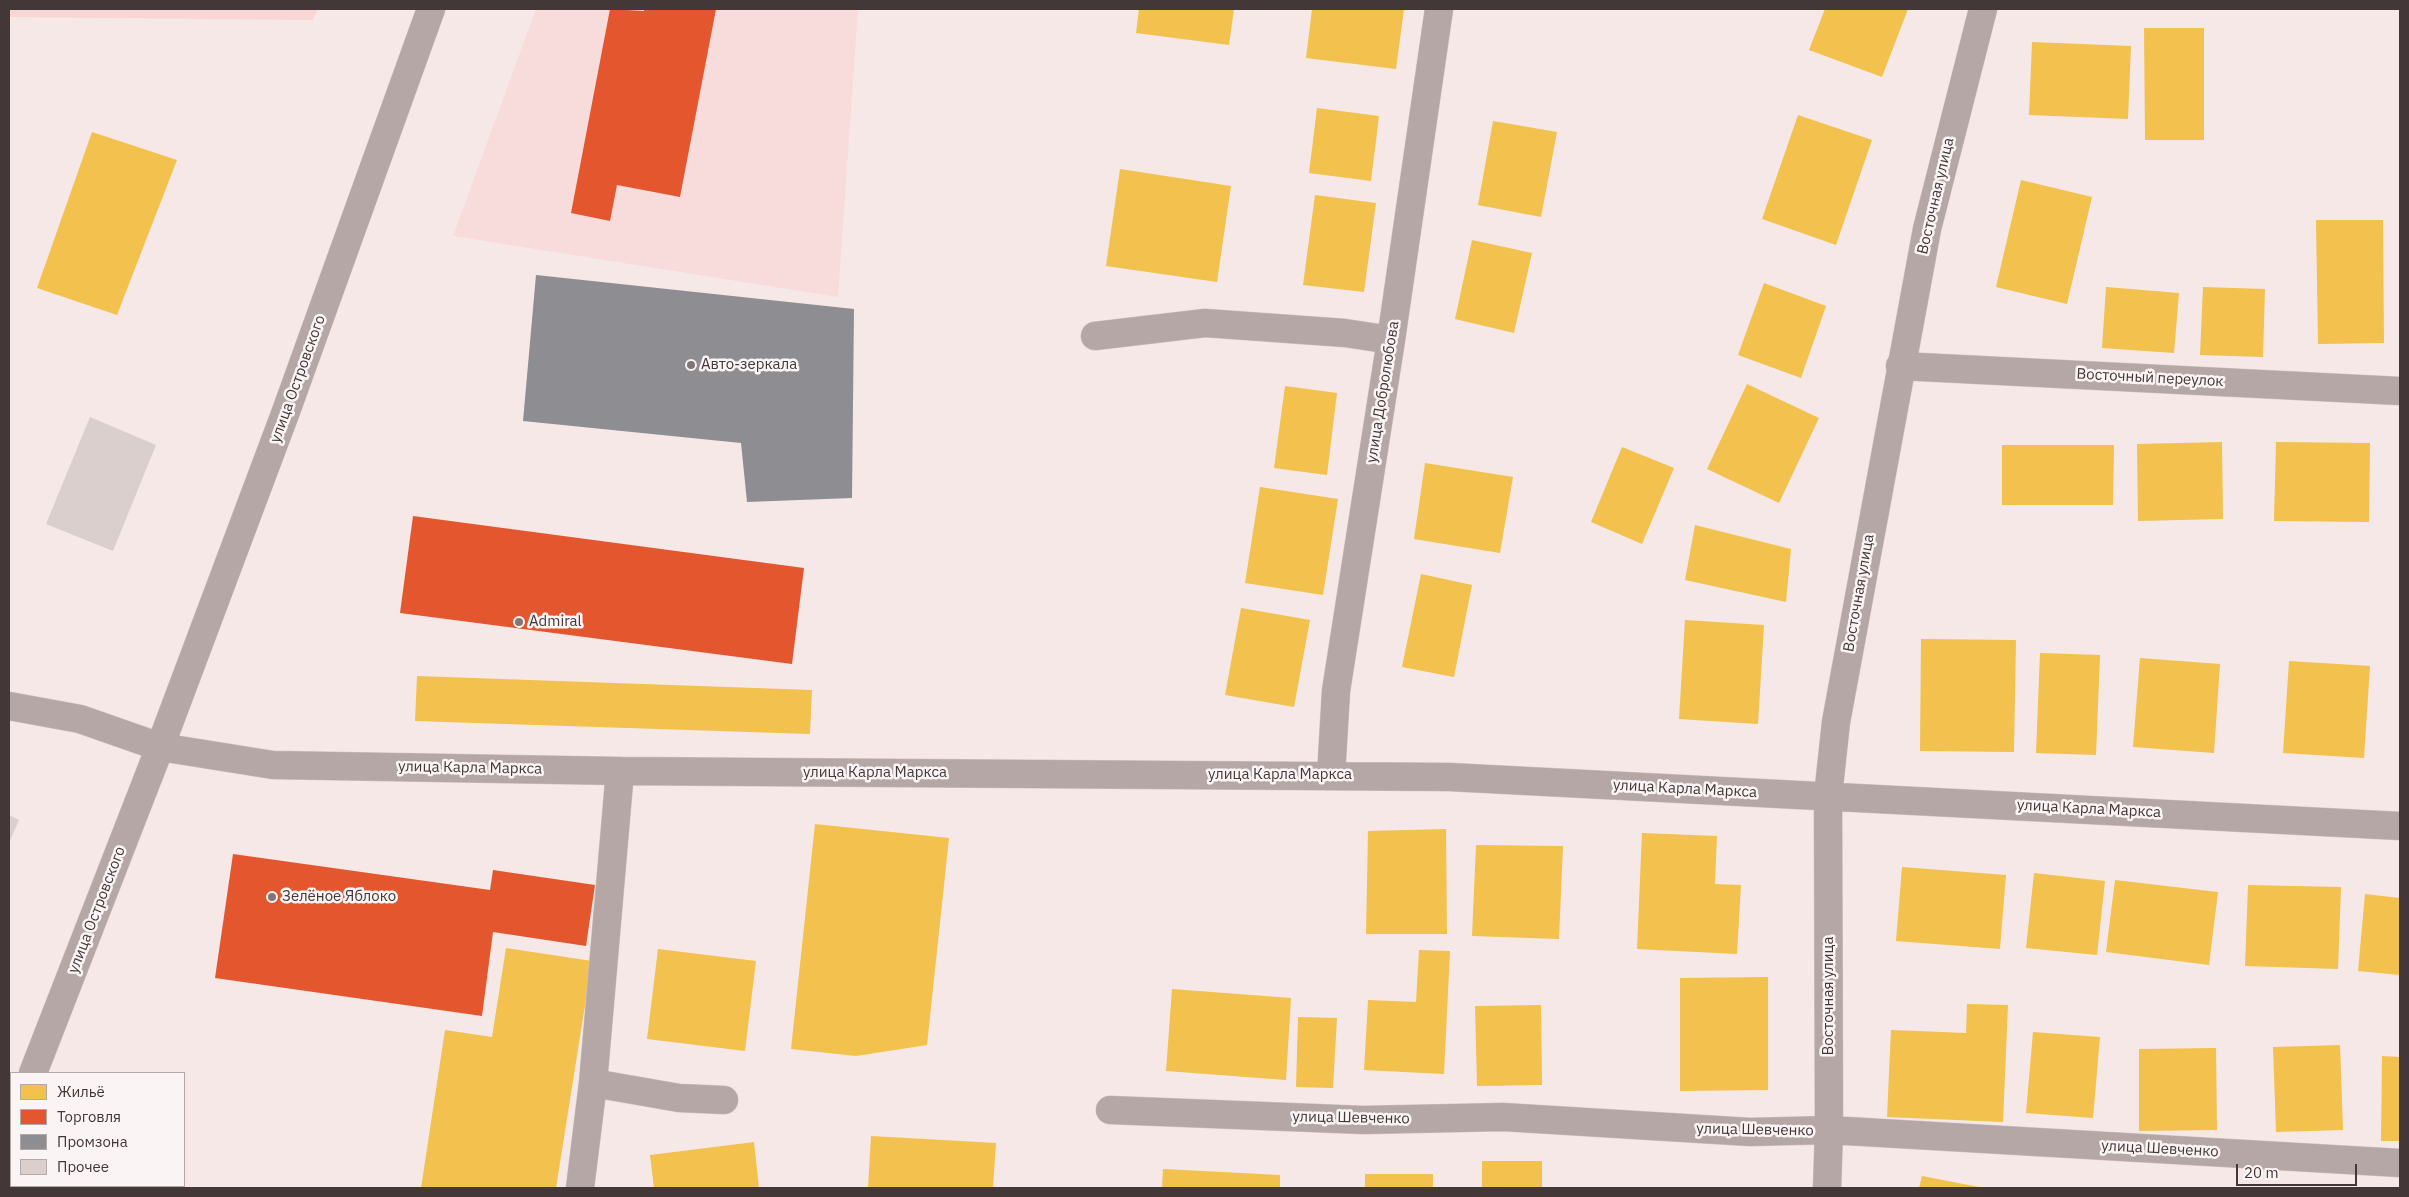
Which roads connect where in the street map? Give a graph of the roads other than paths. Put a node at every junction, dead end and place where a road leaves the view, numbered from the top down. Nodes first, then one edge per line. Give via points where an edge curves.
1 (431, 9) edge
2 (1439, 9) edge
3 (1983, 9) edge
4 (1096, 336) dead end
5 (1391, 340) junction
6 (1900, 366) junction
7 (2400, 391) edge
8 (9, 706) edge
9 (160, 747) junction
10 (620, 771) junction
11 (1331, 776) junction
12 (1828, 796) junction
13 (2400, 826) edge
14 (34, 1072) edge
15 (593, 1083) junction
16 (724, 1100) dead end
17 (1110, 1110) dead end
18 (1829, 1130) junction
19 (2400, 1163) edge
20 (580, 1188) edge
21 (1827, 1188) edge

1 - 9 street, улица Островского via 285,414
2 - 5 street, улица Добролюбова
3 - 6 street, Восточная улица via 1928,229
4 - 5 street via 1205,323 1345,333
5 - 11 street, улица Добролюбова via 1336,691
6 - 7 street, Восточный переулок
6 - 12 street, Восточная улица via 1836,722
8 - 9 street via 80,718
9 - 10 street, улица Карла Маркса via 273,765
9 - 14 street, улица Островского
10 - 11 street, улица Карла Маркса
10 - 15 street
11 - 12 street, улица Карла Маркса via 1449,777
12 - 13 street, улица Карла Маркса
12 - 18 street, Восточная улица
15 - 16 street via 679,1098
15 - 20 street
17 - 18 street, улица Шевченко via 1364,1120 1504,1117 1750,1132
18 - 19 street, улица Шевченко
18 - 21 street, Восточная улица

